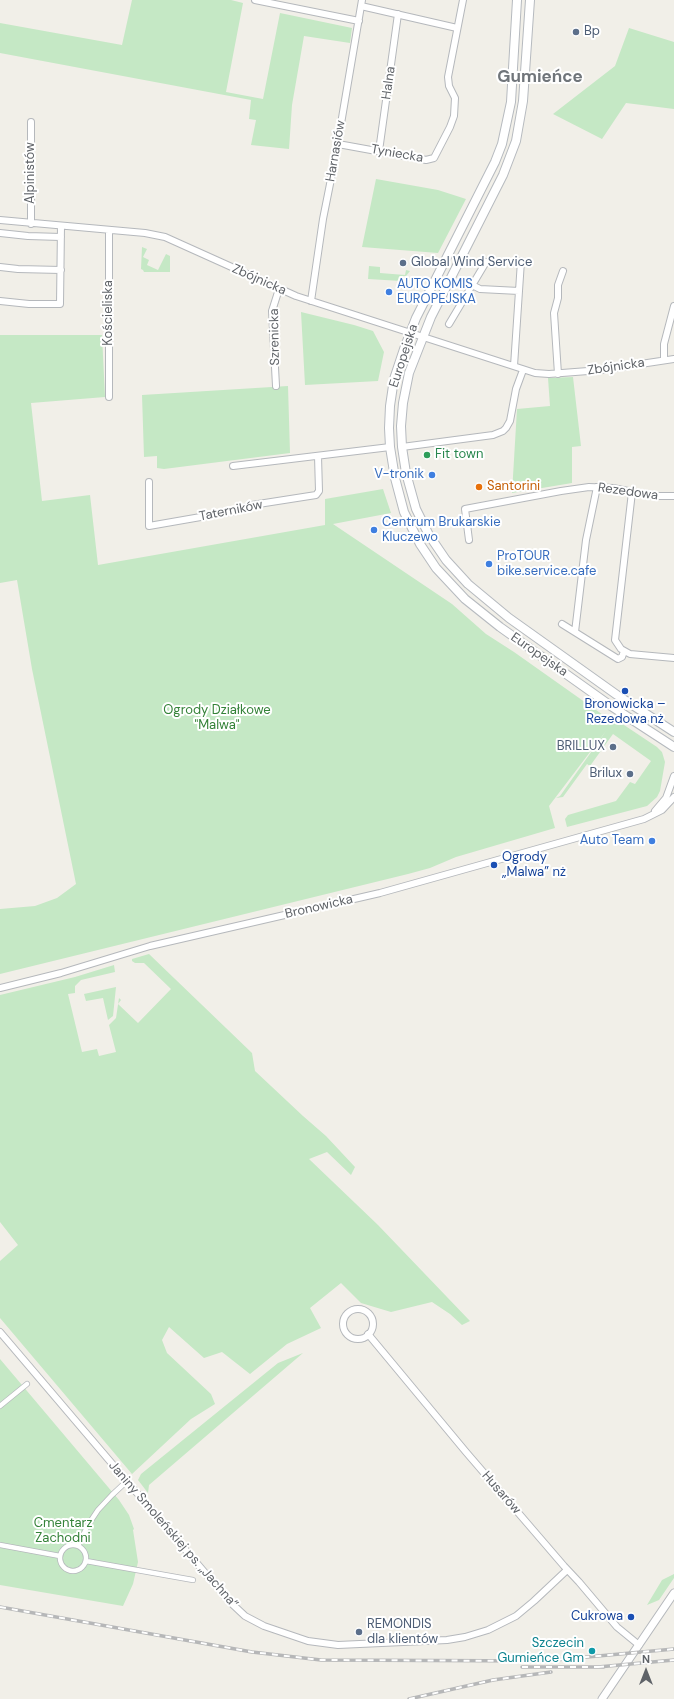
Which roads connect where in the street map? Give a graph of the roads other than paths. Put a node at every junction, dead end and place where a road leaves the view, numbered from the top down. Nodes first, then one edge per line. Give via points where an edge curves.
1 (255, 0) edge
2 (463, 0) edge
3 (517, 0) edge
4 (530, 0) edge
5 (362, 3) edge
6 (398, 14) junction
7 (359, 21) junction
8 (457, 28) junction
9 (31, 122) dead end
10 (338, 144) junction
11 (379, 151) junction
12 (0, 220) edge
13 (31, 224) junction
14 (61, 226) junction
15 (109, 230) junction
16 (0, 233) edge
17 (61, 237) junction
18 (522, 261) dead end
19 (486, 262) dead end
20 (0, 267) edge
21 (61, 270) junction
22 (563, 271) dead end
23 (472, 285) junction
24 (279, 289) junction
25 (519, 291) junction
26 (0, 300) edge
27 (311, 301) junction
28 (674, 306) edge
29 (449, 324) dead end
30 (410, 334) junction
31 (422, 337) junction
32 (674, 359) edge
33 (664, 360) junction
34 (514, 366) junction
35 (523, 370) junction
36 (558, 374) junction
37 (276, 386) dead end
38 (109, 397) dead end
39 (390, 447) junction
40 (402, 447) junction
41 (318, 456) junction
42 (233, 466) dead end
43 (149, 482) dead end
44 (597, 487) junction
45 (632, 492) junction
46 (674, 496) edge
47 (469, 540) dead end
48 (562, 624) dead end
49 (575, 632) junction
50 (624, 651) junction
51 (674, 658) edge
52 (674, 732) edge
53 (674, 747) edge
54 (674, 776) edge
55 (674, 797) edge
56 (637, 821) junction
57 (0, 988) edge
58 (0, 1332) edge
59 (368, 1334) junction
60 (27, 1384) dead end
61 (0, 1406) edge
62 (127, 1481) junction
63 (0, 1545) edge
64 (78, 1546) junction
65 (60, 1556) junction
66 (86, 1561) junction
67 (567, 1570) junction
68 (193, 1580) dead end
69 (674, 1593) edge
70 (639, 1645) junction
71 (602, 1699) edge

1 - 7 street
2 - 8 street, Tyniecka
3 - 30 main road, Europejska via 511,102 502,144
4 - 31 main road, Europejska via 523,101 516,141 503,175
5 - 6 street
5 - 7 street, Harnasiów
6 - 8 street
6 - 11 street, Halna
7 - 10 street, Harnasiów
8 - 11 street, Tyniecka via 448,77 454,98 454,116 436,155 426,160
9 - 13 street, Alpinistów
10 - 11 street, Tyniecka
10 - 27 street, Harnasiów via 323,219
12 - 13 street, Zbójnicka
13 - 14 street, Zbójnicka
14 - 15 street, Zbójnicka
14 - 17 street
15 - 24 street, Zbójnicka via 165,237
15 - 38 street, Kościeliska
16 - 17 street
17 - 21 street
18 - 25 street
19 - 23 street
20 - 21 street via 18,270
21 - 26 street via 60,304 29,304
22 - 36 street via 558,284 554,313
23 - 25 street via 480,289
23 - 29 street
24 - 27 street, Zbójnicka
24 - 37 street, Szrenicka via 272,311
25 - 34 street
27 - 30 street, Zbójnicka
28 - 33 street via 664,344
30 - 31 street, Zbójnicka
30 - 39 main road, Europejska via 398,365 393,388 389,416
31 - 34 street, Zbójnicka
31 - 40 main road, Europejska via 405,389
32 - 33 street, Zbójnicka
33 - 36 street, Zbójnicka
34 - 35 street, Zbójnicka
35 - 36 street, Zbójnicka
35 - 40 street via 516,389 510,421 503,431 493,435
39 - 41 street
39 - 53 main road, Europejska via 397,490 409,523 430,560 456,591 501,628 621,713
40 - 52 main road, Europejska via 408,485 420,517 435,545 460,576 509,618
41 - 42 street
41 - 43 street, Taterników via 319,491 316,495 149,526
44 - 45 street, Rezedowa
44 - 47 street, Rezedowa via 465,509
44 - 49 street via 586,540
45 - 46 street, Rezedowa
45 - 50 street via 615,637 616,644
48 - 49 street
49 - 50 street via 618,659
50 - 51 street via 630,654
54 - 56 street, Bronowicka via 662,805
55 - 56 street, Bronowicka via 657,813
56 - 57 street, Bronowicka via 380,893 150,946 61,973
58 - 62 street, Janiny Smoleńskiej ps. „Jachna”
59 - 59 street via 372,1324 368,1314 358,1309 347,1314 343,1324 347,1334 357,1339
59 - 67 street, Husarów
60 - 61 street
62 - 64 street via 98,1510
62 - 67 street, Janiny Smoleńskiej ps. „Jachna” via 240,1612 264,1626 312,1642 347,1645 447,1640 473,1635 516,1616
63 - 65 street
64 - 65 street via 67,1547
64 - 66 street via 84,1552
65 - 66 street via 62,1566 71,1571 81,1569
66 - 68 street
67 - 70 street, Husarów via 617,1627
69 - 70 street
70 - 71 street

